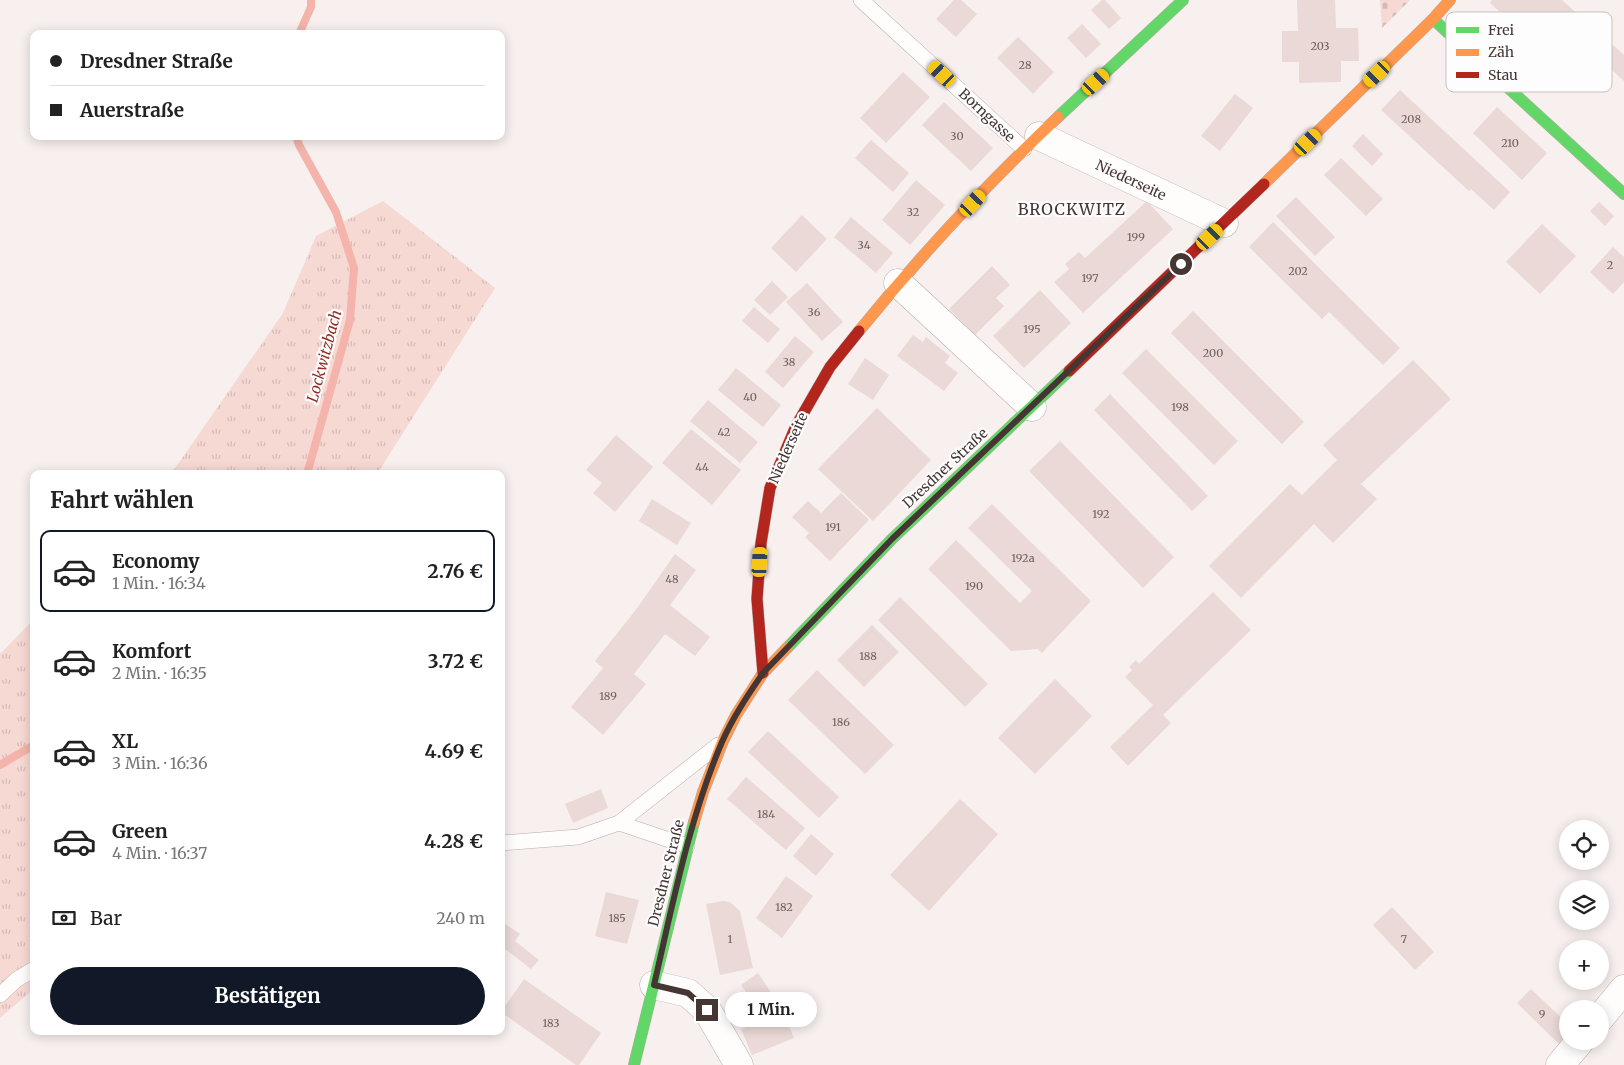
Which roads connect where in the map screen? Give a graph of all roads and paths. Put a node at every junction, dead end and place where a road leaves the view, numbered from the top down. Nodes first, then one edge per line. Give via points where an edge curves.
1 (861, 0) edge
2 (1183, 0) edge
3 (1450, 0) edge
4 (1433, 19) junction
5 (1446, 31) edge
6 (1513, 92) edge
7 (1031, 143) junction
8 (1624, 194) edge
9 (1224, 224) junction
10 (898, 283) junction
11 (1032, 407) junction
12 (763, 673) junction
13 (723, 741) junction
14 (619, 823) junction
15 (505, 843) edge
16 (687, 846) junction
17 (30, 971) edge
18 (654, 985) junction
19 (1624, 989) edge
20 (0, 995) edge
21 (1609, 1007) edge
22 (1572, 1050) edge
23 (634, 1065) edge
24 (739, 1065) edge
25 (1560, 1065) edge

1 - 7 lane, Borngasse
2 - 7 main road, Niederseite
3 - 4 main road, Dresdner Straße
4 - 5 main road
4 - 9 main road, Dresdner Straße
6 - 8 main road
7 - 9 street, Niederseite
7 - 10 main road, Niederseite
9 - 11 main road, Dresdner Straße
10 - 11 street
10 - 12 main road, Niederseite via 830,367 796,426 770,488 761,543 757,599
11 - 12 main road, Dresdner Straße via 892,539
12 - 13 main road, Dresdner Straße
13 - 14 lane
13 - 16 main road, Dresdner Straße
14 - 15 lane via 578,837
14 - 16 lane
16 - 18 main road, Dresdner Straße
17 - 20 lane
18 - 23 main road, Dresdner Straße
18 - 24 street via 688,993 707,1010
19 - 21 street
22 - 25 street

